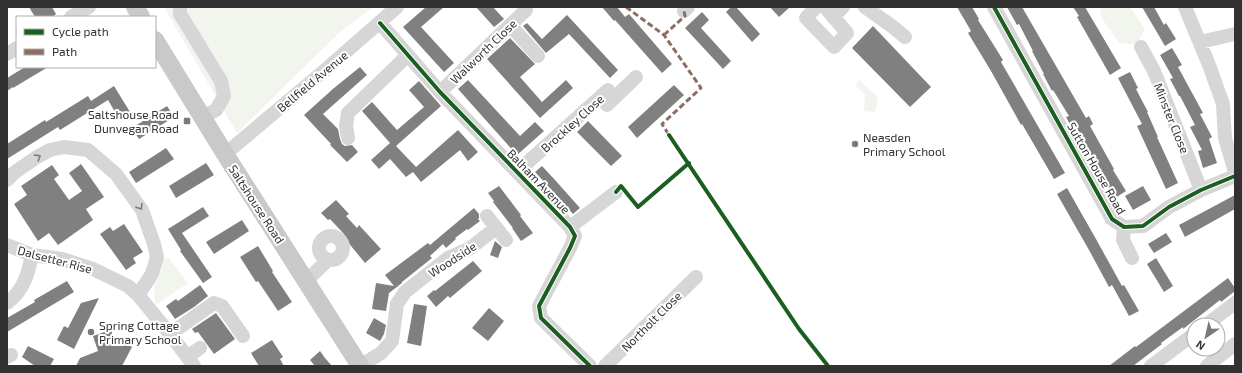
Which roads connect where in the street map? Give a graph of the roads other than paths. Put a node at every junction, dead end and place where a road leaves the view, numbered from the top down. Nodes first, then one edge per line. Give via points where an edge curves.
1 (89, 7) edge
2 (134, 7) edge
3 (180, 7) edge
4 (397, 7) edge
5 (816, 7) edge
6 (866, 7) edge
7 (994, 7) edge
8 (1185, 7) edge
9 (526, 10) dead end
10 (833, 10) edge
11 (73, 16) edge
12 (140, 16) edge
13 (380, 23) junction
14 (510, 25) junction
15 (1235, 34) edge
16 (904, 38) dead end
17 (156, 42) edge
18 (1200, 42) junction
19 (1141, 47) dead end
20 (16, 49) edge
21 (7, 54) edge
22 (408, 55) junction
23 (538, 56) dead end
24 (636, 77) dead end
25 (440, 92) junction
26 (1229, 102) edge
27 (202, 117) junction
28 (348, 138) dead end
29 (225, 154) junction
30 (517, 172) junction
31 (1235, 172) edge
32 (1235, 176) edge
33 (7, 180) edge
34 (1201, 190) junction
35 (616, 192) dead end
36 (487, 216) dead end
37 (570, 227) junction
38 (496, 228) junction
39 (1124, 228) junction
40 (506, 240) dead end
41 (7, 245) edge
42 (32, 255) junction
43 (1132, 258) dead end
44 (328, 260) dead end
45 (696, 277) dead end
46 (306, 281) junction
47 (138, 295) junction
48 (7, 303) edge
49 (1235, 303) edge
50 (1217, 317) edge
51 (170, 334) junction
52 (243, 336) dead end
53 (1186, 340) edge
54 (1235, 344) edge
55 (200, 348) dead end
56 (190, 362) edge
57 (360, 366) edge
58 (590, 366) edge
59 (605, 366) edge
60 (1151, 366) edge
61 (1207, 366) edge

1 - 11 street
2 - 12 main road
3 - 27 street via 180,14 221,81 224,96 216,110
4 - 13 street, Bellfield Avenue
5 - 10 street via 806,18 834,47 847,33
6 - 16 street
7 - 39 street, Sutton House Road via 1112,219
8 - 18 street
9 - 14 street, Walworth Close
13 - 22 street, Balham Avenue
13 - 29 street, Bellfield Avenue
14 - 23 street
14 - 25 street, Walworth Close
15 - 18 street
17 - 27 main road, Saltshouse Road
18 - 26 street
19 - 34 street, Minster Close via 1154,71
20 - 21 street
22 - 25 street, Balham Avenue
22 - 28 street via 348,113
24 - 30 street, Brockley Close via 607,105 604,94
25 - 30 street, Balham Avenue
26 - 31 street via 1225,138
27 - 29 main road, Saltshouse Road
29 - 46 main road, Saltshouse Road
30 - 37 street, Balham Avenue
32 - 34 street, Sutton House Road
33 -> 47 street via 31,161 50,150 64,147 88,150 116,174 142,210 157,257 152,274
34 - 39 street, Sutton House Road via 1169,207 1143,226
35 - 37 street
36 - 38 street
37 - 58 street, Balham Avenue via 575,236 539,306 541,318
38 - 40 street
38 - 57 street, Woodside via 469,249 448,258 405,292 398,304 392,341 381,353
39 - 43 street, Sutton House Road via 1123,240
41 - 42 street, Dalsetter Rise
42 - 47 street, Dalsetter Rise via 62,259 94,269 128,286
42 - 48 street via 19,292
44 - 46 street
45 - 59 street, Northolt Close
46 - 57 main road, Saltshouse Road
47 - 51 street, Dalsetter Rise
49 - 50 street
51 - 52 street via 213,297
51 - 56 street, Dalsetter Rise
53 - 60 street
54 - 61 street
55 - 56 street, Dalsetter Rise

